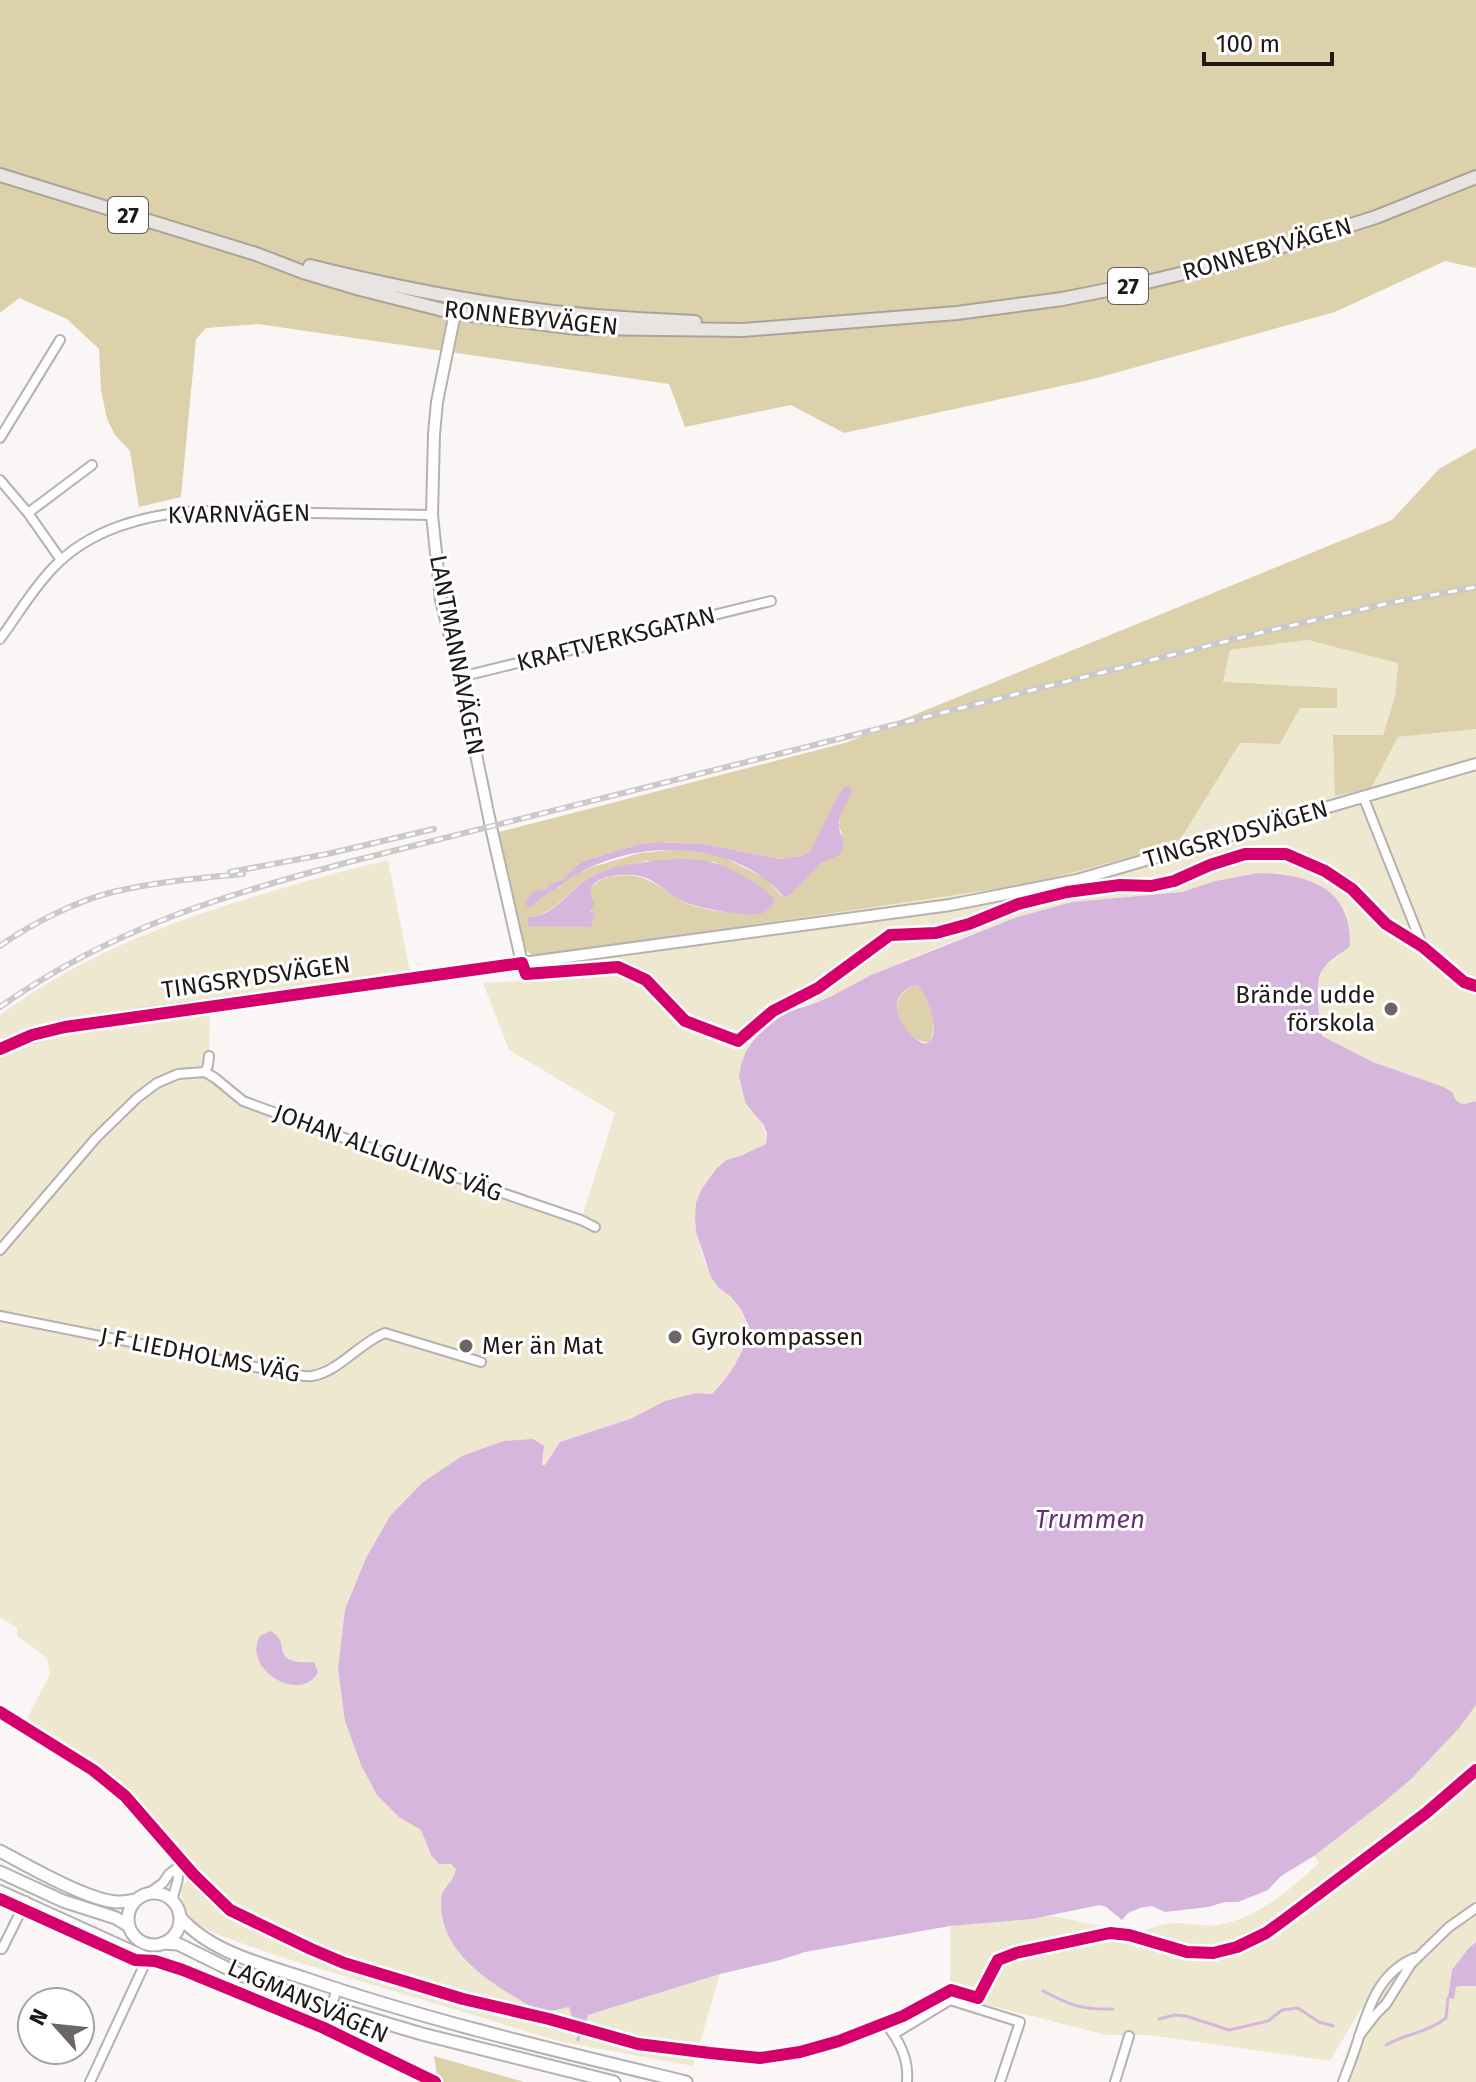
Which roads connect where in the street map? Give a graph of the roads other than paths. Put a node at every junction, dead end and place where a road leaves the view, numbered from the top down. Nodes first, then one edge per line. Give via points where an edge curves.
1 (0, 175) edge
2 (1476, 177) edge
3 (256, 254) junction
4 (458, 298) junction
5 (455, 313) junction
6 (766, 327) junction
7 (60, 340) dead end
8 (0, 438) edge
9 (92, 465) dead end
10 (0, 480) edge
11 (28, 513) junction
12 (432, 515) junction
13 (61, 560) junction
14 (771, 601) dead end
15 (0, 639) edge
16 (460, 677) junction
17 (1476, 764) edge
18 (1363, 796) junction
19 (1423, 947) dead end
20 (522, 963) junction
21 (0, 1049) edge
22 (209, 1056) dead end
23 (205, 1072) junction
24 (595, 1227) dead end
25 (0, 1250) edge
26 (0, 1316) edge
27 (481, 1362) dead end
28 (0, 1712) edge
29 (0, 1851) edge
30 (179, 1858) junction
31 (177, 1868) junction
32 (0, 1872) edge
33 (193, 1874) dead end
34 (0, 1890) edge
35 (149, 1893) junction
36 (136, 1900) junction
37 (26, 1901) junction
38 (173, 1901) junction
39 (1476, 1908) edge
40 (180, 1917) junction
41 (129, 1926) junction
42 (163, 1943) junction
43 (2, 1949) edge
44 (1418, 1956) junction
45 (207, 1981) dead end
46 (337, 1989) junction
47 (331, 2007) junction
48 (324, 2028) junction
49 (894, 2034) junction
50 (1129, 2036) dead end
51 (1359, 2036) junction
52 (710, 2053) dead end
53 (392, 2062) dead end
54 (90, 2082) edge
55 (614, 2082) edge
56 (686, 2082) edge
57 (907, 2082) edge
58 (1000, 2082) edge
59 (1115, 2082) edge
60 (1343, 2082) edge

1 - 3 main road, RONNEBYVÄGEN / 27
2 - 6 main road, RONNEBYVÄGEN / 27 via 1304,240 1147,282 957,313
3 - 4 main road, RONNEBYVÄGEN / 27
3 - 5 main road, RONNEBYVÄGEN / 27
4 - 5 street, LANTMANNAVÄGEN
4 - 6 main road, RONNEBYVÄGEN / 27 via 553,312
5 - 6 main road, RONNEBYVÄGEN / 27 via 577,328
5 - 12 street, LANTMANNAVÄGEN via 437,402
7 - 8 street
9 - 11 street
10 - 11 street
11 - 13 street
12 - 13 street, KVARNVÄGEN via 169,513 128,523
12 - 16 street, LANTMANNAVÄGEN via 441,600
13 - 15 street, KVARNVÄGEN
14 - 16 street, KRAFTVERKSGATAN
16 - 20 street, LANTMANNAVÄGEN
17 - 18 street, TINGSRYDSVÄGEN
18 - 19 street
18 - 20 street, TINGSRYDSVÄGEN via 1029,890
20 - 21 street, TINGSRYDSVÄGEN via 65,1027
22 - 23 street
23 - 24 street, JOHAN ALLGULINS VÄG via 243,1101
23 - 25 street via 178,1074 137,1098
26 - 27 street, J F LIEDHOLMS VÄG via 310,1376 331,1369 385,1333
28 - 30 street via 108,1781
29 - 36 main road via 96,1897
30 - 31 street
30 - 33 street
31 - 35 street
31 - 38 street
32 - 41 main road
34 - 37 street
35 - 36 main road
35 - 38 main road
36 - 41 main road
37 - 43 street
37 - 54 street via 148,1957
38 - 40 main road
39 - 44 street
40 - 42 main road via 174,1935
40 - 46 main road via 199,1935 249,1959
41 - 42 main road via 140,1941
42 - 47 main road via 178,1944 241,1975
44 - 51 street
44 - 51 street via 1381,1984
45 - 48 street, LAGMANSVÄGEN
46 - 47 street, LAGMANSVÄGEN
46 - 56 main road via 430,2018
47 - 48 street, LAGMANSVÄGEN
47 - 55 main road
48 - 53 street, LAGMANSVÄGEN
49 - 52 street via 886,2024 781,2056
49 - 57 street via 906,2060
49 - 58 street via 950,2000 1020,2022
50 - 59 street
51 - 60 street

